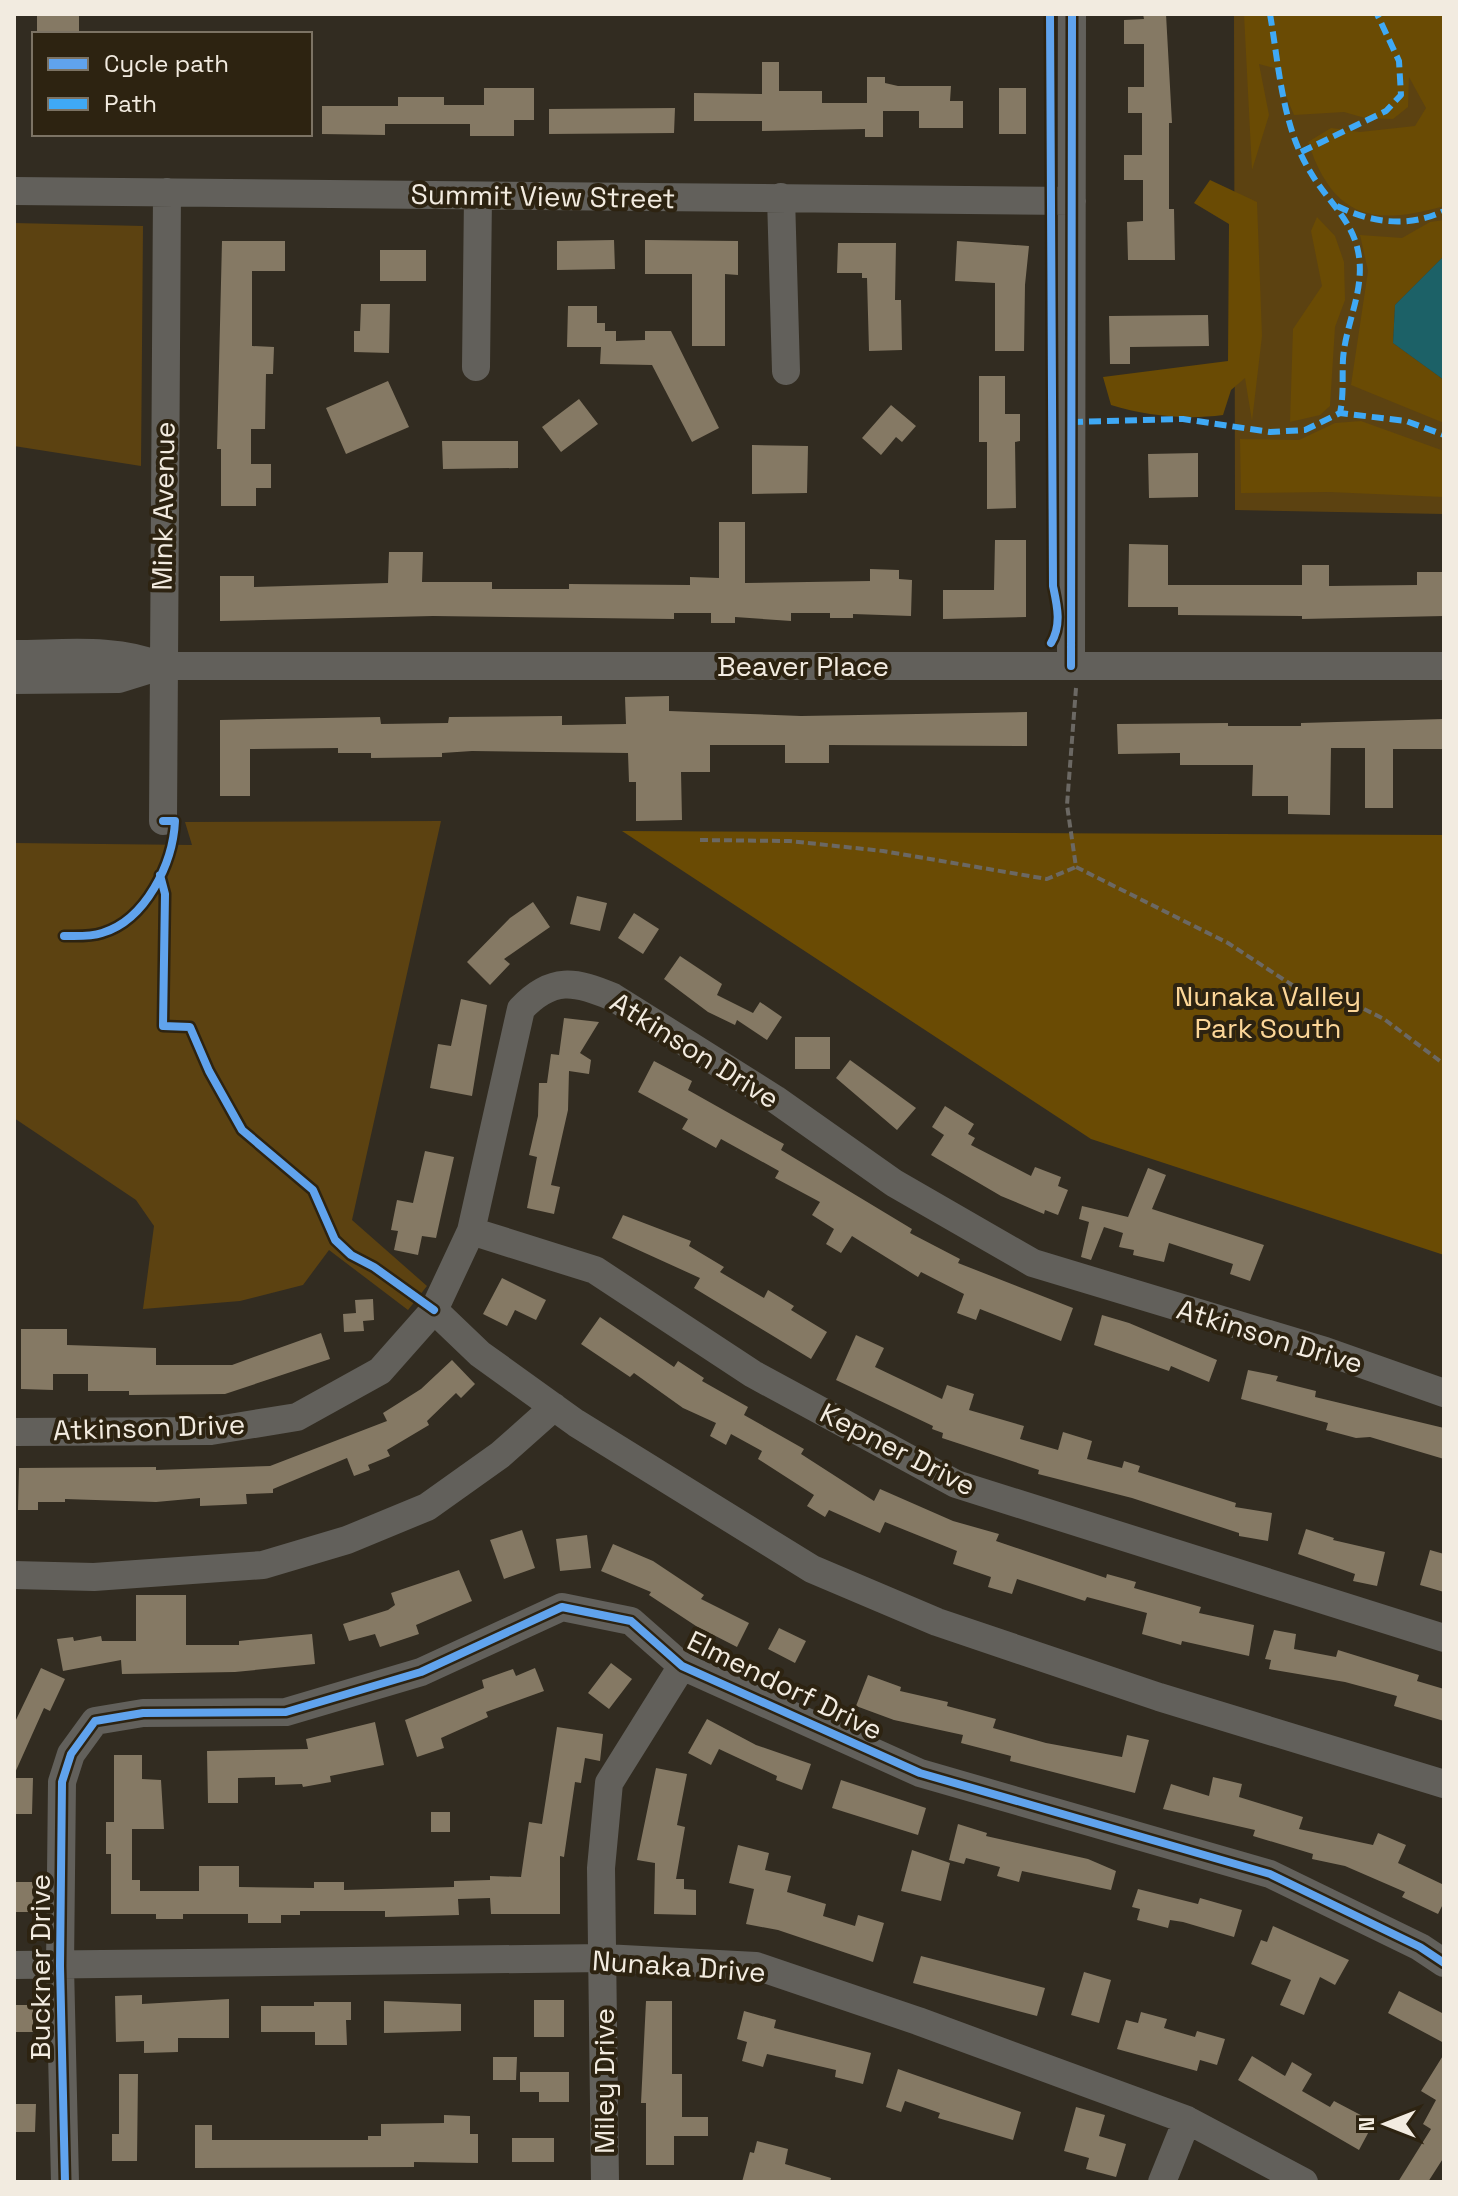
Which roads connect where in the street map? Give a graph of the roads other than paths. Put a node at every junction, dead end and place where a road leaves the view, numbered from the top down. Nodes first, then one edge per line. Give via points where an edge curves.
1 (1072, 14) edge
2 (14, 191) edge
3 (167, 192) junction
4 (478, 196) junction
5 (781, 197) junction
6 (1072, 201) junction
7 (476, 367) dead end
8 (786, 371) dead end
9 (14, 654) edge
10 (161, 666) junction
11 (1071, 666) junction
12 (1444, 666) edge
13 (14, 680) edge
14 (163, 821) dead end
15 (471, 1231) junction
16 (434, 1310) junction
17 (1444, 1393) edge
18 (554, 1407) junction
19 (14, 1432) edge
20 (14, 1575) edge
21 (1444, 1638) edge
22 (682, 1666) junction
23 (71, 1754) joint
24 (1444, 1784) edge
25 (604, 1958) junction
26 (1444, 1963) edge
27 (14, 1965) edge
28 (60, 1966) junction
29 (1187, 2120) junction
30 (65, 2182) edge
31 (605, 2182) edge
32 (1162, 2182) edge
33 (1304, 2182) edge

1 - 6 street
2 - 3 street, Summit View Street
3 - 4 street, Summit View Street
3 - 10 street, Mink Avenue
4 - 5 street, Summit View Street
4 - 7 street
5 - 6 street, Summit View Street
5 - 8 street
6 - 11 street
9 - 10 street, Beaver Place via 115,654
10 - 11 street, Beaver Place
10 - 13 street, Beaver Place via 119,679
10 - 14 street, Mink Avenue
11 - 12 street, Beaver Place
15 - 16 street, Atkinson Drive
15 - 17 street, Atkinson Drive via 521,1009 537,993 564,983 586,985 775,1099 894,1183 1033,1263 1325,1351
15 - 21 street, Kepner Drive via 595,1270 753,1374 956,1484
16 - 18 street via 480,1354
16 - 19 street, Atkinson Drive via 380,1371 297,1417 211,1431
18 - 20 street via 500,1455 427,1507 347,1540 263,1565 94,1577
18 - 24 street via 812,1569 909,1610 1159,1697
22 - 23 street, Elmendorf Drive via 631,1621 562,1607 421,1672 286,1712 143,1713 95,1721
22 - 25 street, Miley Drive via 609,1783 601,1868
22 - 26 street, Elmendorf Drive via 920,1773 1270,1874
23 - 28 street, Buckner Drive via 62,1782
25 - 28 street, Nunaka Drive
25 - 29 street, Nunaka Drive via 756,1966
25 - 31 street, Miley Drive
27 - 28 street, Nunaka Drive
28 - 30 street, Buckner Drive
29 - 32 street
29 - 33 street, Nunaka Drive

